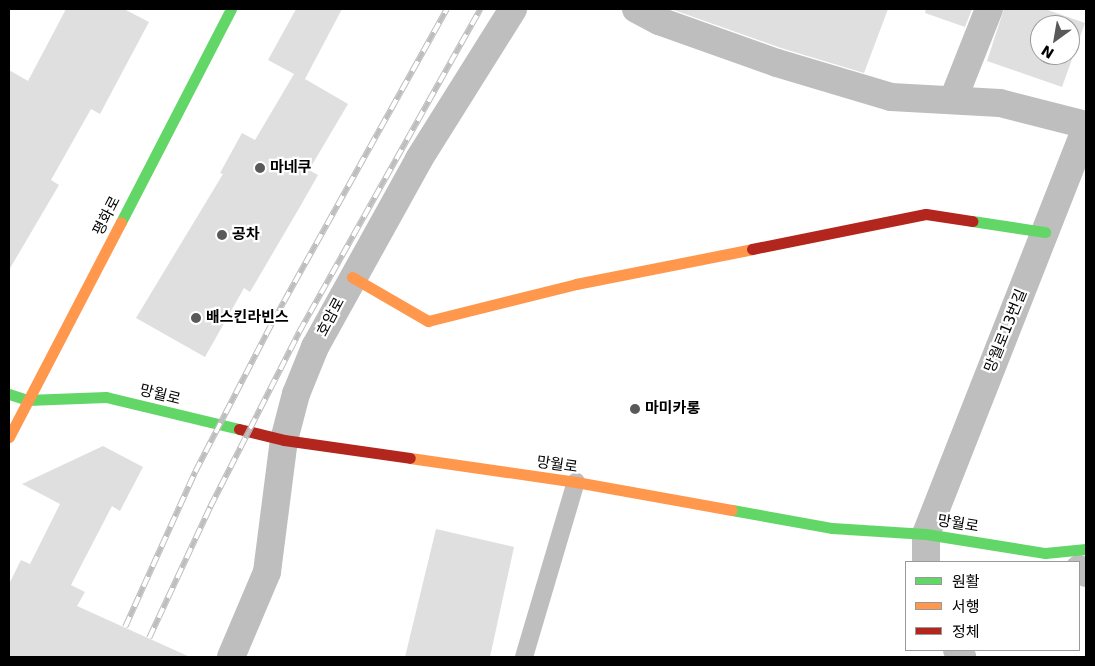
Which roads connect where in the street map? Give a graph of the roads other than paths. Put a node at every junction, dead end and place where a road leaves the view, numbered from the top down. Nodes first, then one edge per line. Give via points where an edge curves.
1 (231, 9) edge
2 (513, 9) edge
3 (636, 9) edge
4 (989, 9) edge
5 (953, 100) junction
6 (1086, 126) edge
7 (1045, 232) junction
8 (352, 277) junction
9 (9, 394) edge
10 (27, 400) junction
11 (9, 437) edge
12 (284, 440) junction
13 (576, 482) junction
14 (926, 534) junction
15 (1086, 549) edge
16 (1055, 557) edge
17 (926, 561) edge
18 (231, 657) edge
19 (524, 657) edge

1 - 10 street, 평화로
2 - 8 street, 호암로 via 419,159
3 - 5 street via 828,80 891,97
4 - 5 street
5 - 6 street via 1000,103
6 - 7 street, 망월로13번길
7 - 8 street via 926,214 576,284 428,321
7 - 14 street, 망월로13번길
8 - 12 street, 호암로 via 315,347 296,394
9 - 10 street
10 - 11 street, 평화로
10 - 12 street, 망월로 via 106,397
12 - 13 street, 망월로
12 - 18 street, 호암로 via 267,572
13 - 14 street, 망월로 via 832,528
13 - 19 lane
14 - 16 street, 망월로
14 - 17 street
15 - 16 street, 망월로

